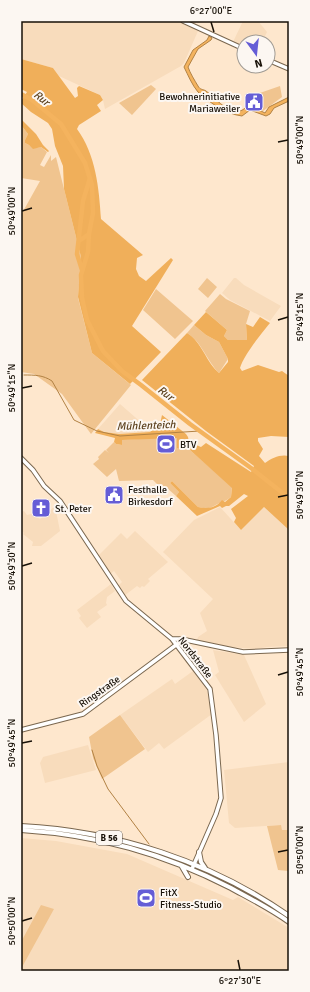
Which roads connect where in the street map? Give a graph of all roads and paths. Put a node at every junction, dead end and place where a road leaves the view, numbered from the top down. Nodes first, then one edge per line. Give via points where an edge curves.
1 (183, 21) edge
2 (236, 45) edge
3 (276, 63) edge
4 (289, 69) edge
5 (21, 458) edge
6 (172, 639) junction
7 (185, 641) junction
8 (176, 644) junction
9 (289, 650) edge
10 (21, 730) edge
11 (21, 826) edge
12 (21, 830) edge
13 (199, 852) junction
14 (180, 864) junction
15 (194, 864) junction
16 (192, 869) junction
17 (205, 869) junction
18 (188, 877) dead end
19 (289, 916) edge
20 (289, 922) edge

1 - 2 street
3 - 4 street
5 - 6 street, Nordstraße via 62,505 126,601
6 - 7 street
6 - 8 street, Nordstraße
7 - 8 street, Ringstraße
7 - 9 street via 243,652
8 - 10 street, Ringstraße via 83,714
8 - 13 street, Nordstraße via 210,689 216,735 221,798
11 - 15 main road, B 56 via 118,840
12 - 14 main road, B 56 via 73,835 117,844
13 - 15 street, Nordstraße
13 - 17 main road
14 - 16 main road, B 56
14 - 18 main road
15 - 16 street, Nordstraße
15 - 17 main road, B 56
16 - 20 main road, B 56
17 - 19 main road, B 56

